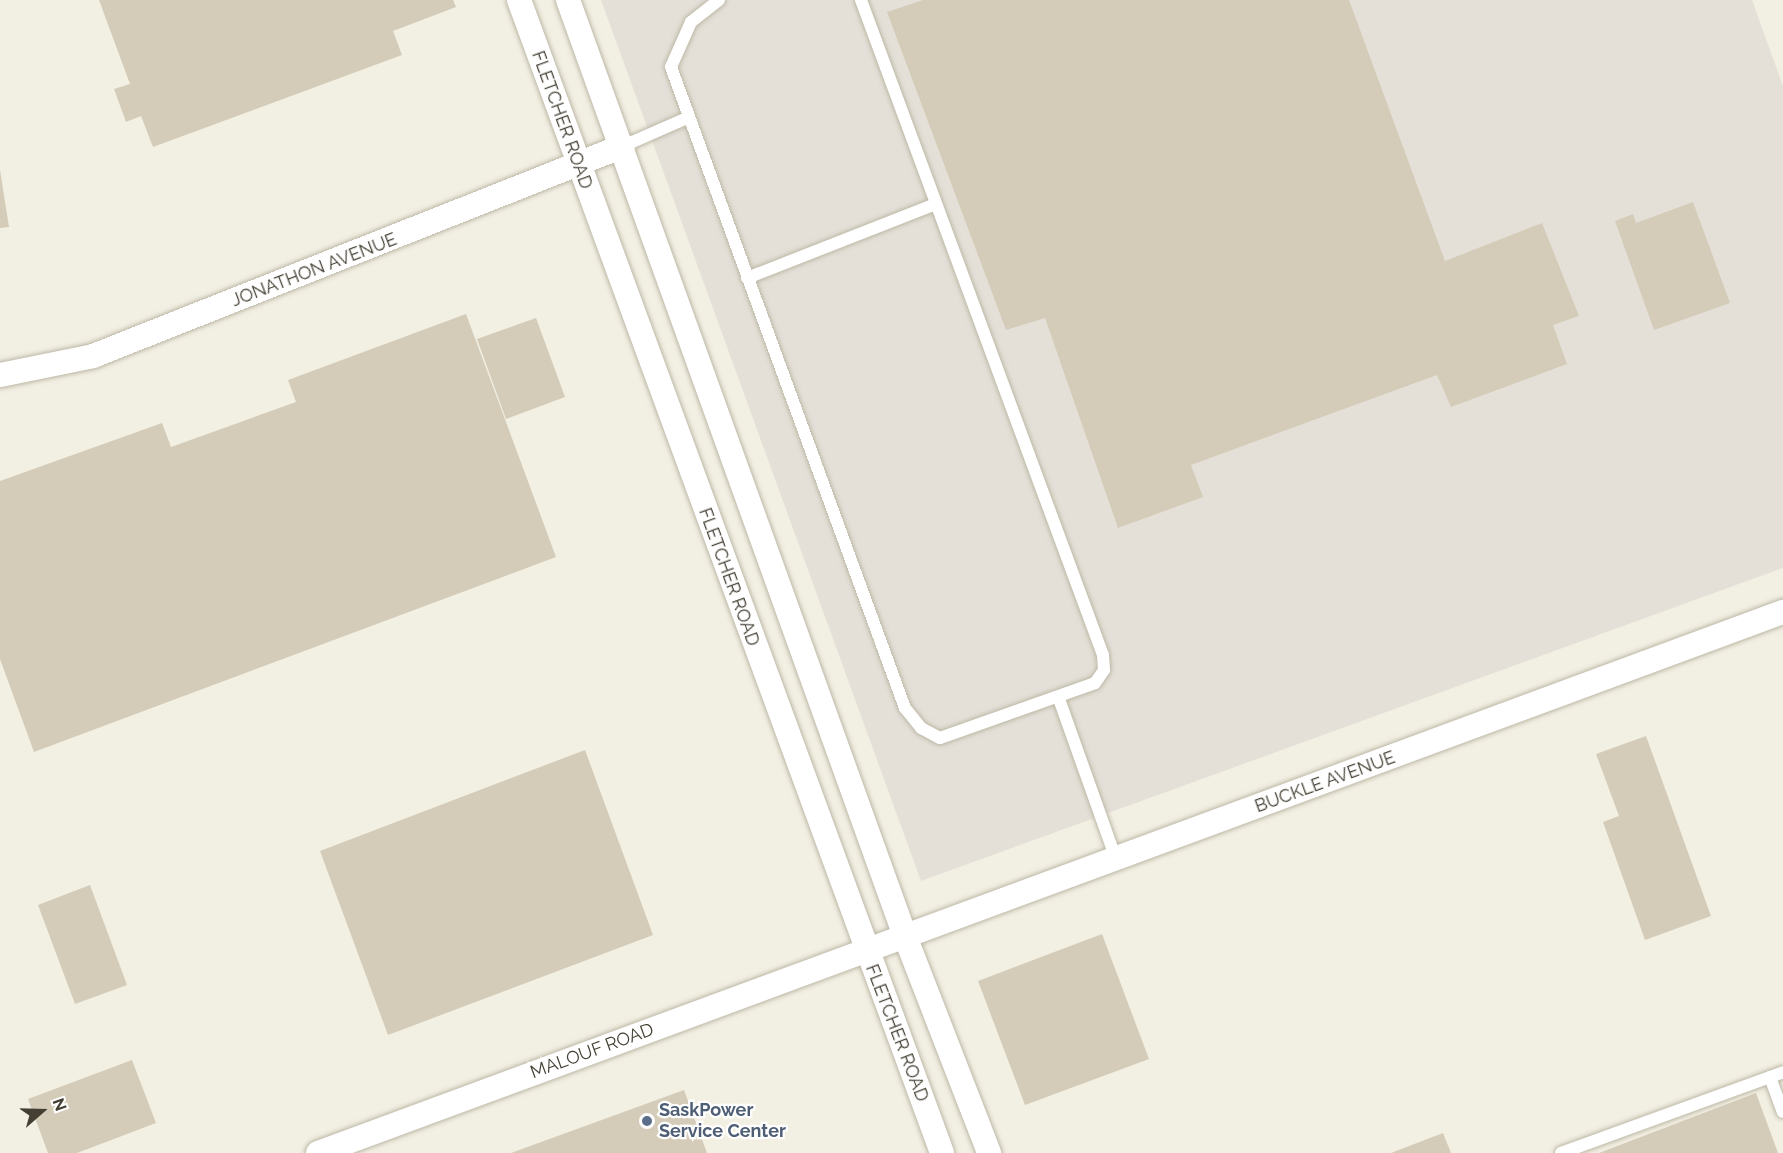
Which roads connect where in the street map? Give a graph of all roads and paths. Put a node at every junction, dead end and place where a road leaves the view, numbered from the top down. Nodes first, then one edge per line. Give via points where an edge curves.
1 (519, 0) edge
2 (568, 0) edge
3 (719, 0) edge
4 (861, 0) edge
5 (689, 117) junction
6 (623, 146) junction
7 (579, 167) junction
8 (936, 204) junction
9 (747, 278) junction
10 (0, 375) edge
11 (1783, 612) edge
12 (1059, 699) junction
13 (1116, 859) junction
14 (904, 936) junction
15 (865, 950) junction
16 (1783, 1072) edge
17 (1770, 1077) junction
18 (1783, 1112) edge
19 (318, 1153) edge
20 (942, 1153) edge
21 (989, 1153) edge
22 (1561, 1153) edge

1 - 7 street, FLETCHER ROAD
2 - 6 street
3 - 5 lane via 691,22 670,67
4 - 8 lane
5 - 6 lane
5 - 9 lane
6 - 7 street, JONATHON AVENUE
6 - 14 street
7 - 10 street, JONATHON AVENUE via 93,356
7 - 15 street, FLETCHER ROAD
8 - 9 lane
8 - 12 lane via 1103,655 1104,670 1095,683
9 - 12 lane via 905,708 921,728 940,738
11 - 13 street, BUCKLE AVENUE
12 - 13 lane
13 - 14 street, BUCKLE AVENUE
14 - 15 street, BUCKLE AVENUE
14 - 21 street
15 - 19 street, MALOUF ROAD
15 - 20 street, FLETCHER ROAD
16 - 17 lane
17 - 18 lane
17 - 22 lane

